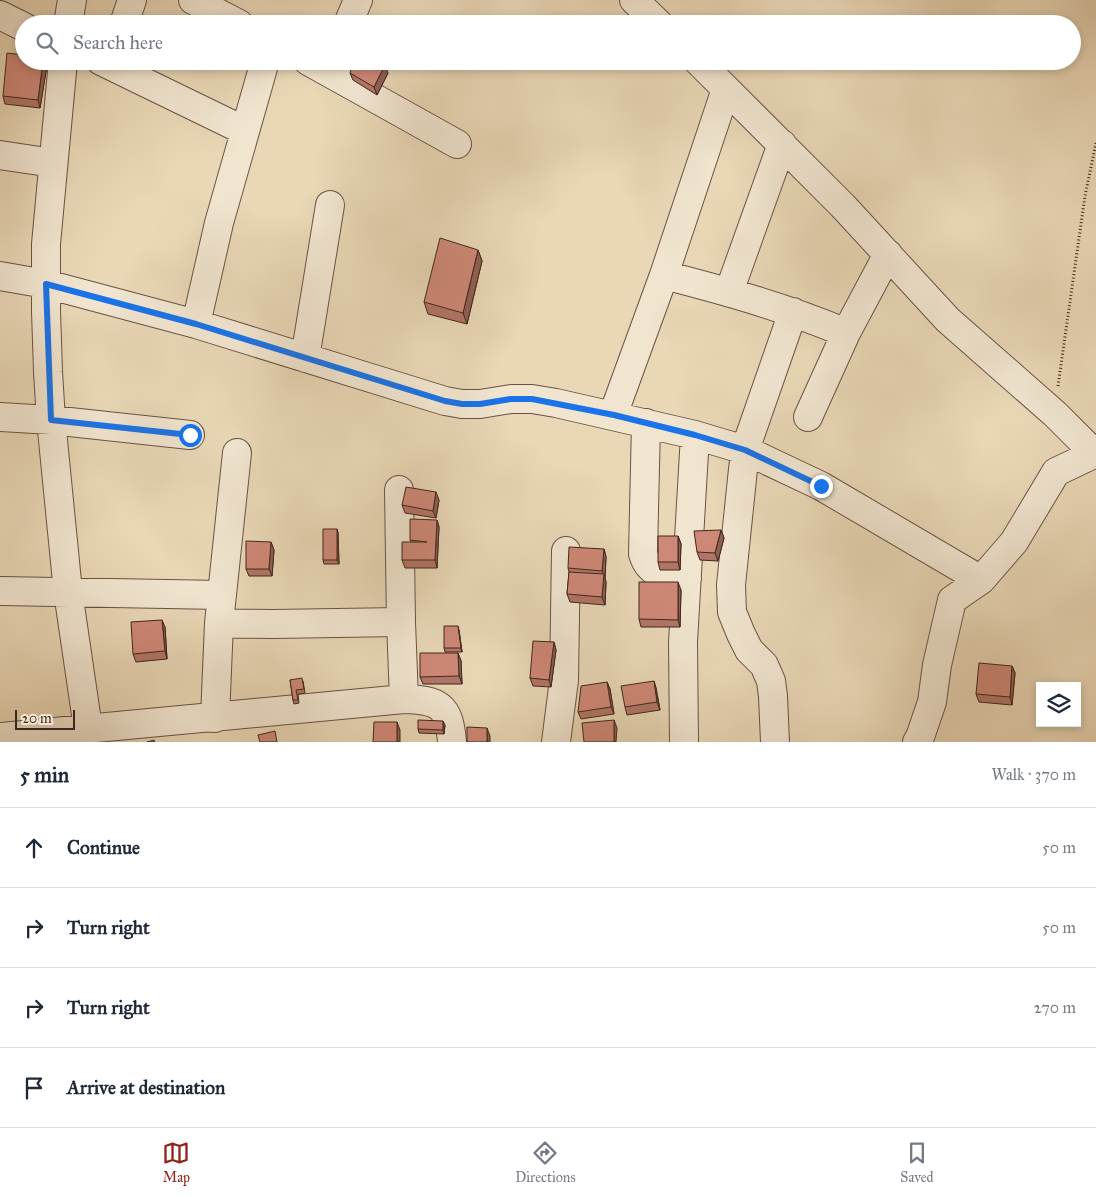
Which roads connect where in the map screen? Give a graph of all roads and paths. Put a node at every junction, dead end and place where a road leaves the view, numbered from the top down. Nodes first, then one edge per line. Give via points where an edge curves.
1 (72, 0) edge
2 (132, 0) edge
3 (193, 0) edge
4 (358, 0) edge
5 (634, 0) edge
6 (0, 15) edge
7 (70, 15) edge
8 (127, 15) edge
9 (222, 15) edge
10 (352, 15) edge
11 (650, 15) edge
12 (15, 22) edge
13 (62, 70) edge
14 (122, 70) edge
15 (262, 70) edge
16 (331, 70) edge
17 (707, 70) edge
18 (726, 89) junction
19 (245, 131) junction
20 (1096, 143) edge
21 (457, 144) dead end
22 (782, 144) junction
23 (0, 155) edge
24 (53, 163) junction
25 (330, 205) dead end
26 (888, 254) junction
27 (664, 275) junction
28 (0, 276) edge
29 (46, 284) junction
30 (729, 292) junction
31 (793, 312) junction
32 (196, 324) junction
33 (846, 333) junction
34 (305, 358) junction
35 (1055, 414) junction
36 (614, 415) junction
37 (0, 417) edge
38 (808, 417) dead end
39 (51, 420) junction
40 (646, 423) junction
41 (190, 435) dead end
42 (695, 435) junction
43 (745, 450) junction
44 (237, 453) dead end
45 (1095, 453) edge
46 (399, 490) dead end
47 (566, 551) dead end
48 (687, 578) junction
49 (981, 580) junction
50 (0, 591) edge
51 (68, 592) junction
52 (222, 595) junction
53 (401, 622) junction
54 (219, 623) junction
55 (404, 698) junction
56 (215, 718) junction
57 (89, 735) edge
58 (0, 737) edge
59 (452, 742) edge
60 (556, 742) edge
61 (684, 742) edge
62 (775, 742) edge
63 (917, 742) edge

1 - 7 street
2 - 8 street
3 - 9 street
4 - 10 street
5 - 11 street
6 - 12 street
13 - 24 street
14 - 19 street
15 - 19 street
16 - 21 street
17 - 18 street
18 - 22 street
18 - 27 street
19 - 32 street via 219,223
20 - 35 path via 1085,196
22 - 26 street
22 - 30 street
23 - 24 street
24 - 29 street
25 - 34 street
26 - 33 street
26 - 35 street via 948,320
27 - 30 street
27 - 36 street
28 - 29 street
29 - 32 street
29 - 39 street
30 - 31 street
31 - 33 street
31 - 43 street
32 - 34 street
33 - 38 street
34 - 36 street via 445,401 480,404 532,399
35 - 45 street
36 - 40 street
37 - 39 street
39 - 41 street
39 - 51 street
40 - 42 street
40 - 48 street via 643,554 649,568 654,571
42 - 43 street
42 - 48 street
43 - 49 street via 828,490
43 - 62 street via 731,585 732,612 749,650 764,665 771,681
44 - 52 street
45 - 49 street via 1056,472 1014,542
46 - 53 street
47 - 60 street via 564,680
48 - 61 street via 683,642
49 - 63 street via 952,600 936,664 932,702
50 - 51 street
51 - 52 street
51 - 57 street
52 - 54 street
53 - 54 street
53 - 55 street
54 - 56 street
55 - 56 street
55 - 59 street via 426,699 438,704 446,714
56 - 57 street
57 - 58 street

